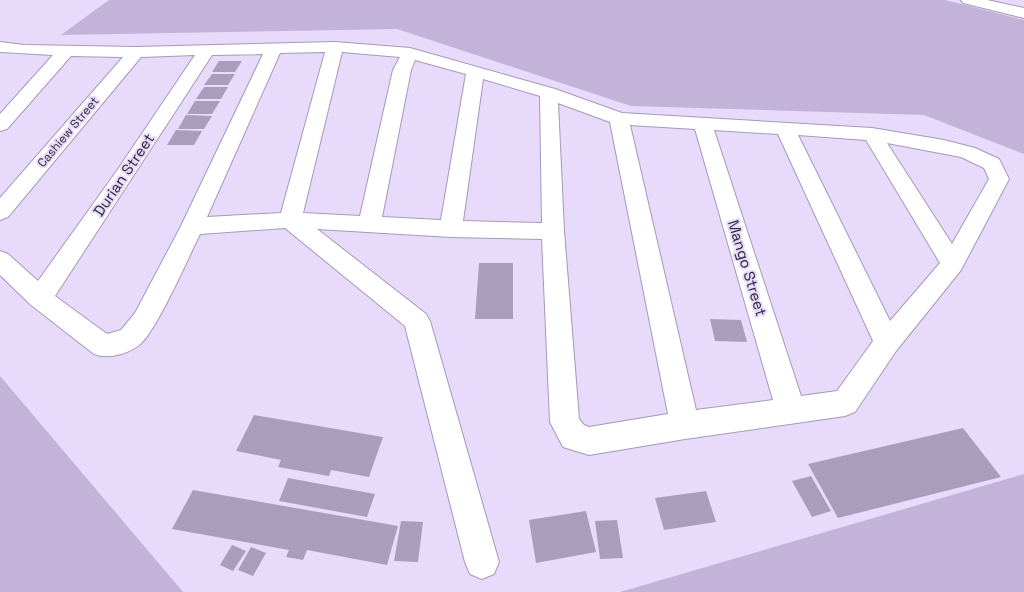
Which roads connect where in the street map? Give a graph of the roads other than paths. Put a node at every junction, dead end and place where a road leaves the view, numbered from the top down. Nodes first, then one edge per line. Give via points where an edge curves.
1 (968, 0) edge
2 (1024, 13) edge
3 (0, 47) edge
4 (335, 47) junction
5 (24, 50) junction
6 (273, 50) junction
7 (206, 51) junction
8 (65, 52) junction
9 (136, 52) junction
10 (410, 53) junction
11 (0, 64) edge
12 (475, 72) junction
13 (549, 92) junction
14 (618, 119) junction
15 (0, 125) edge
16 (703, 126) junction
17 (785, 129) junction
18 (872, 134) junction
19 (0, 212) edge
20 (290, 220) junction
21 (369, 225) junction
22 (192, 226) junction
23 (451, 229) junction
24 (553, 231) junction
25 (0, 260) edge
26 (954, 264) junction
27 (40, 298) junction
28 (887, 343) junction
29 (791, 410) junction
30 (685, 425) junction
31 (482, 562) dead end

1 - 2 street
3 - 5 street
4 - 6 street
4 - 10 street
4 - 20 street
5 - 8 street
5 - 11 street
6 - 7 street
6 - 22 street
7 - 9 street
7 - 27 street, Durian Street
8 - 9 street
8 - 15 street
9 - 19 street, Cashiew Street
10 - 12 street
10 - 21 street via 402,70
12 - 13 street
12 - 23 street
13 - 14 street
13 - 24 street
14 - 16 street
14 - 30 street
16 - 17 street
16 - 29 street, Mango Street
17 - 18 street
17 - 28 street
18 - 26 street
18 - 26 street via 944,146 968,152 992,164 999,179
20 - 21 street
20 - 22 street
20 - 31 street via 417,321
21 - 23 street
22 - 27 street via 144,320 130,338 118,344 103,346
23 - 24 street
24 - 30 street via 565,422 574,437 589,441
25 - 27 street
26 - 28 street
28 - 29 street via 845,403
29 - 30 street

